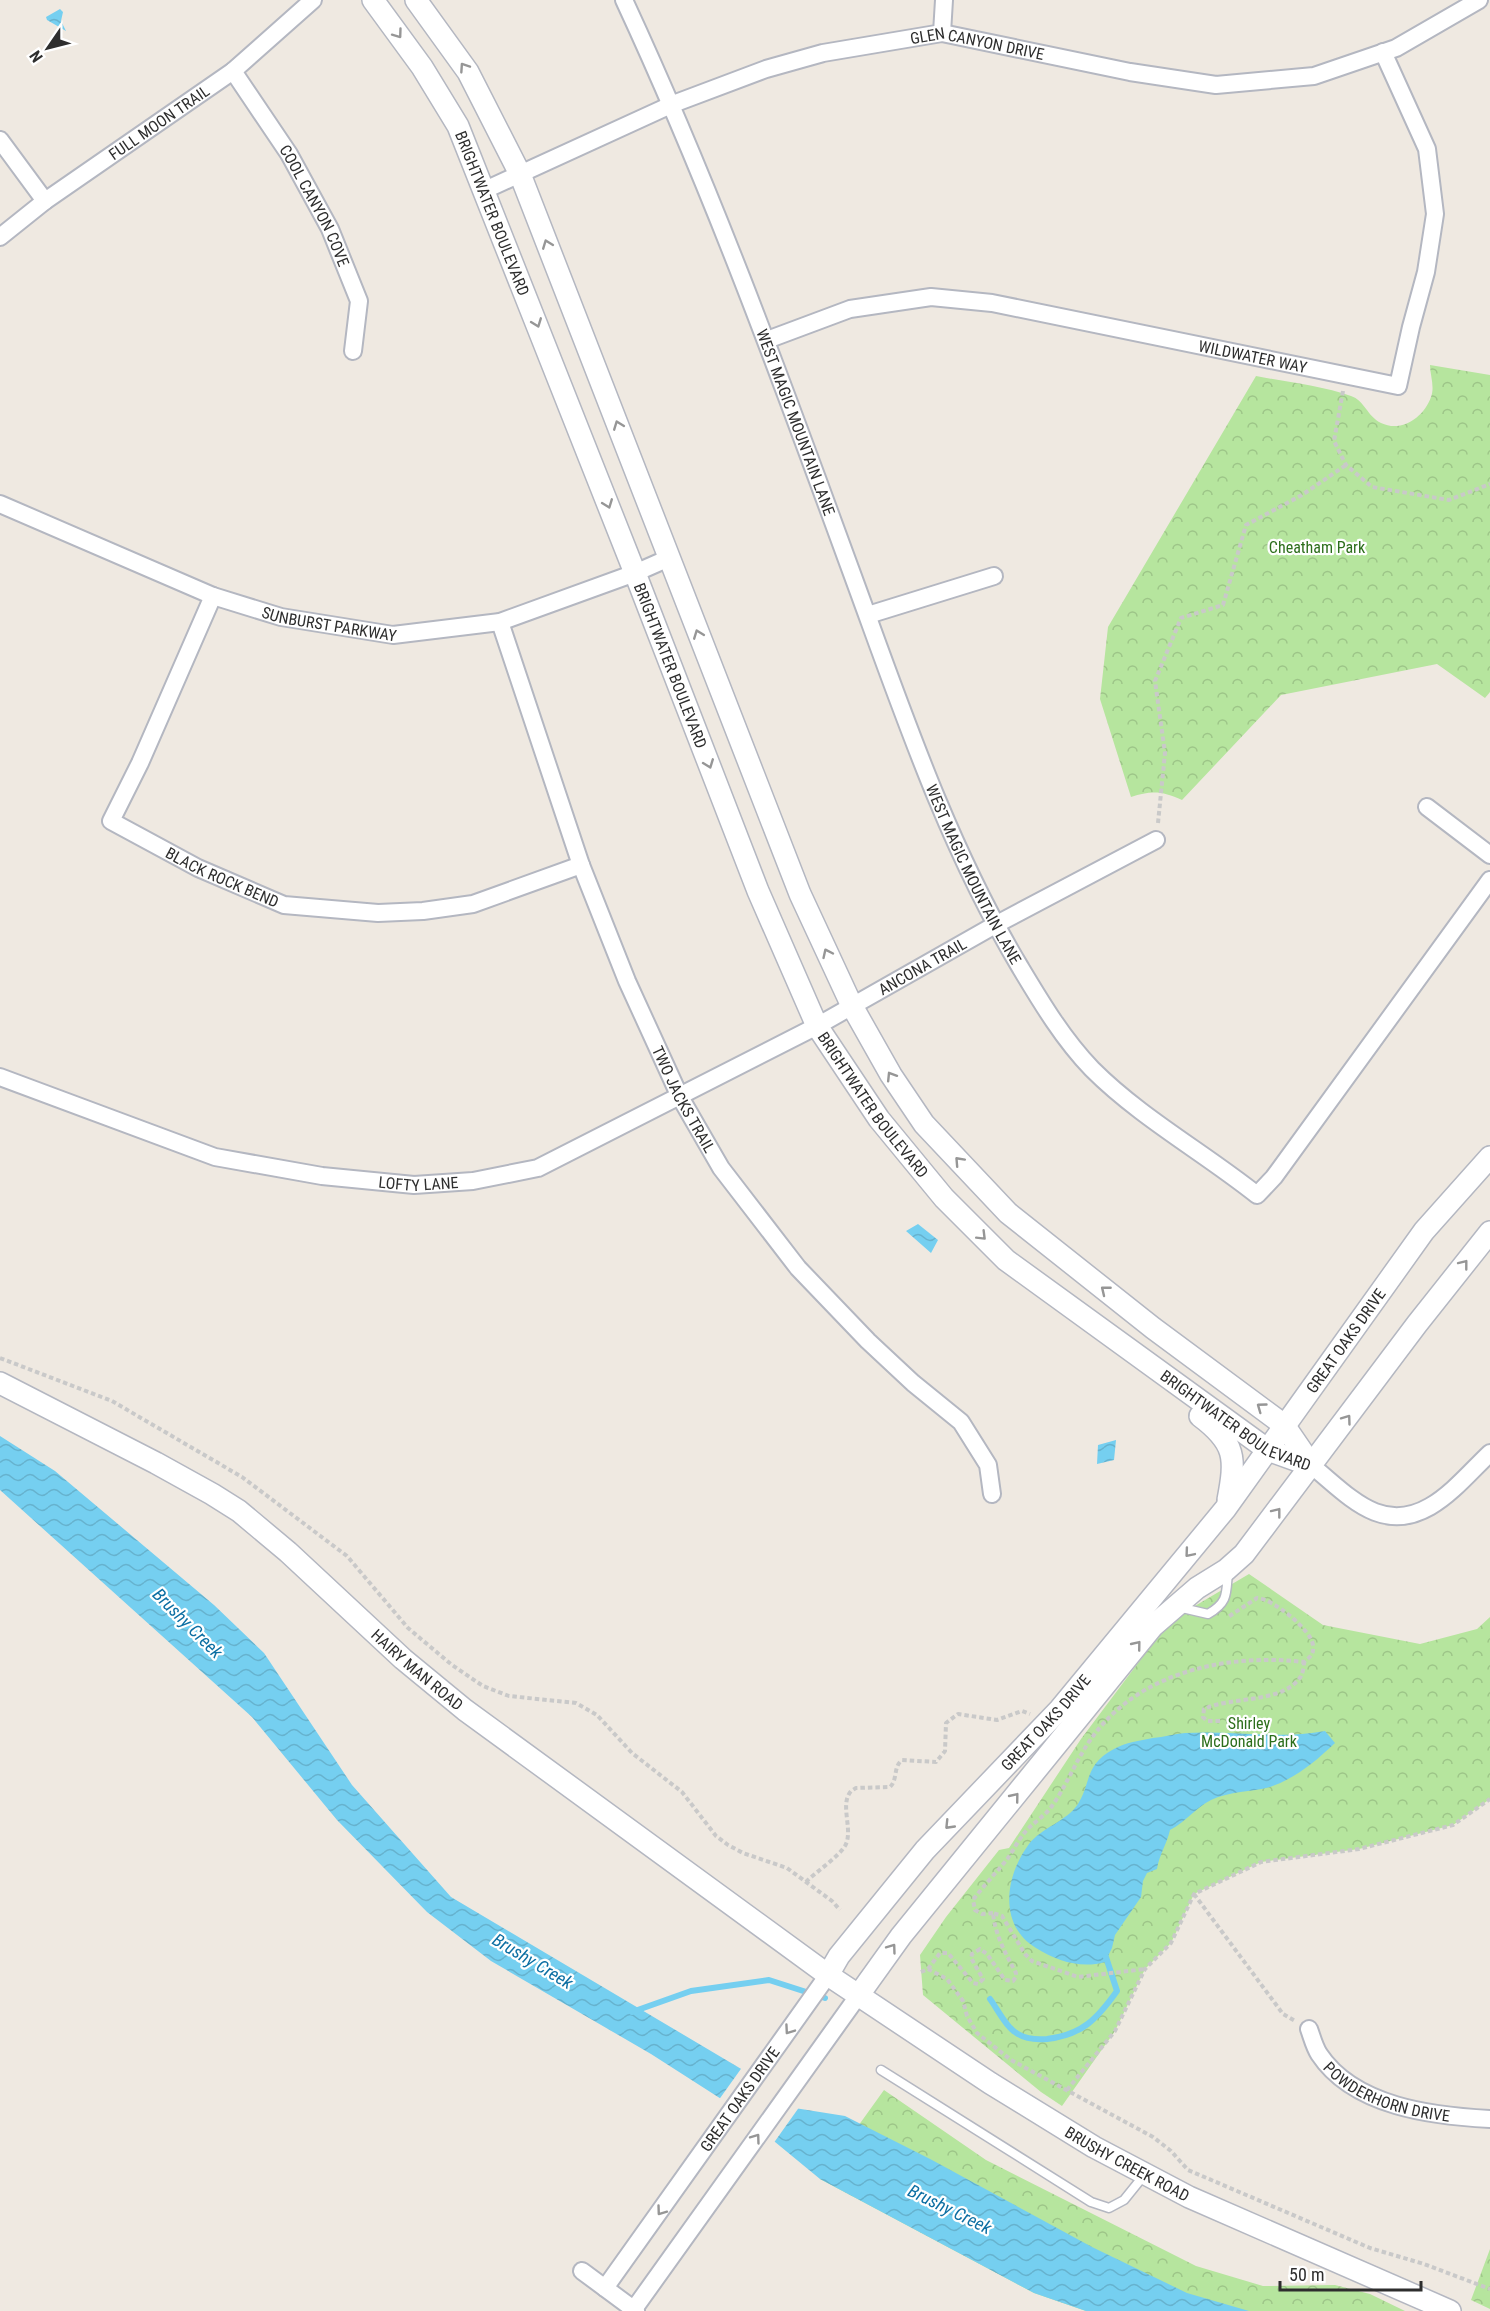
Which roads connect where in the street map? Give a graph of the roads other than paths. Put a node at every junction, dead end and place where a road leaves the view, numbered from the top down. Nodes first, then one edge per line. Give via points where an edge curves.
1 (313, 0) edge
2 (373, 0) edge
3 (416, 0) edge
4 (624, 0) edge
5 (944, 0) edge
6 (1479, 0) edge
7 (942, 33) junction
8 (1383, 52) junction
9 (233, 71) junction
10 (673, 104) junction
11 (0, 140) edge
12 (520, 174) junction
13 (484, 190) junction
14 (45, 201) junction
15 (0, 237) edge
16 (767, 340) junction
17 (353, 351) dead end
18 (0, 504) edge
19 (669, 558) junction
20 (635, 573) junction
21 (994, 576) dead end
22 (213, 596) junction
23 (868, 615) junction
24 (500, 622) junction
25 (1427, 807) dead end
26 (1156, 840) road end
27 (1490, 855) edge
28 (581, 865) junction
29 (1490, 880) edge
30 (996, 925) junction
31 (852, 1006) junction
32 (817, 1026) junction
33 (0, 1077) edge
34 (680, 1097) junction
35 (1490, 1157) edge
36 (1490, 1232) edge
37 (1135, 1354) junction
38 (0, 1383) edge
39 (1284, 1425) junction
40 (1268, 1450) junction
41 (1490, 1453) edge
42 (1312, 1467) junction
43 (992, 1494) dead end
44 (1226, 1508) junction
45 (1228, 1568) junction
46 (1174, 1606) junction
47 (825, 1978) junction
48 (858, 1996) junction
49 (1309, 2029) road end
50 (881, 2070) dead end
51 (1490, 2119) edge
52 (1145, 2174) junction
53 (582, 2271) dead end
54 (605, 2288) junction
55 (635, 2310) edge
56 (1450, 2311) edge

1 - 9 street, FULL MOON TRAIL
2 -> 13 street, BRIGHTWATER BOULEVARD via 423,67 458,126
12 -> 3 street, BRIGHTWATER BOULEVARD via 468,72
4 - 10 street, WEST MAGIC MOUNTAIN LANE
5 - 7 street
6 - 8 street, GLEN CANYON DRIVE
7 - 8 street, GLEN CANYON DRIVE via 1130,72 1216,85 1314,76
7 - 10 street, GLEN CANYON DRIVE via 823,53 766,69
8 - 16 street, WILDWATER WAY via 1427,149 1436,214 1398,386 992,303 931,297 850,309
9 - 14 street, FULL MOON TRAIL
9 - 17 street, COOL CANYON COVE via 289,154 330,229 359,301
10 - 12 street, GLEN CANYON DRIVE
10 - 16 street, WEST MAGIC MOUNTAIN LANE
11 - 14 street
12 - 13 street, GLEN CANYON DRIVE
19 -> 12 street, BRIGHTWATER BOULEVARD
13 -> 20 street, BRIGHTWATER BOULEVARD
14 - 15 street, FULL MOON TRAIL
16 - 23 street, WEST MAGIC MOUNTAIN LANE
18 - 22 street, SUNBURST PARKWAY
19 - 20 street, SUNBURST PARKWAY
31 -> 19 street, BRIGHTWATER BOULEVARD via 800,894
20 - 24 street, SUNBURST PARKWAY
20 -> 32 street, BRIGHTWATER BOULEVARD via 758,891
21 - 23 street
22 - 24 street, SUNBURST PARKWAY via 281,617 393,635
22 - 28 street, BLACK ROCK BEND via 111,821 198,868 284,905 378,913 423,911 474,904
23 - 30 street, WEST MAGIC MOUNTAIN LANE via 937,801
24 - 28 street, TWO JACKS TRAIL
25 - 27 street
26 - 30 street, ANCONA TRAIL
28 - 34 street, TWO JACKS TRAIL via 627,981
29 - 30 street, WEST MAGIC MOUNTAIN LANE via 1257,1195 1149,1117 1092,1068 1050,1017
30 - 31 street, ANCONA TRAIL
31 - 32 street, ANCONA TRAIL
39 -> 31 street, BRIGHTWATER BOULEVARD via 1008,1213 924,1124
32 - 34 street, LOFTY LANE
32 -> 37 street, BRIGHTWATER BOULEVARD via 879,1119 944,1198 1006,1260
33 - 34 street, LOFTY LANE via 215,1157 322,1176 414,1185 473,1181 538,1168
34 - 43 street, TWO JACKS TRAIL via 721,1168 798,1268 868,1341 962,1422 988,1465
35 - 39 street, GREAT OAKS DRIVE via 1424,1231
42 -> 36 street, GREAT OAKS DRIVE
37 - 40 street, BRIGHTWATER BOULEVARD
37 - 44 street via 1161,1387 1219,1431 1228,1446 1234,1468
38 - 47 street, HAIRY MAN ROAD via 156,1463 239,1511 465,1710
39 - 40 street, GREAT OAKS DRIVE
39 - 42 street, BRIGHTWATER BOULEVARD
40 - 42 street, BRIGHTWATER BOULEVARD
40 - 44 street, GREAT OAKS DRIVE
41 - 42 street via 1439,1501 1408,1516 1375,1512
45 -> 42 street, GREAT OAKS DRIVE via 1244,1554
44 -> 47 street, GREAT OAKS DRIVE via 1046,1724 925,1850
45 - 46 street, GREAT OAKS DRIVE
45 - 46 lane via 1226,1600 1218,1608 1208,1614
48 -> 46 street, GREAT OAKS DRIVE via 901,1936 1153,1626
47 - 48 street, BRUSHY CREEK ROAD
47 -> 54 street, GREAT OAKS DRIVE
48 - 52 street, BRUSHY CREEK ROAD via 990,2084
55 -> 48 street, GREAT OAKS DRIVE
49 - 51 street, POWDERHORN DRIVE via 1315,2048 1327,2064 1375,2097 1432,2113
50 - 52 lane via 1092,2202 1109,2208 1124,2200
52 - 56 street, BRUSHY CREEK ROAD
53 - 54 street
54 - 55 street

